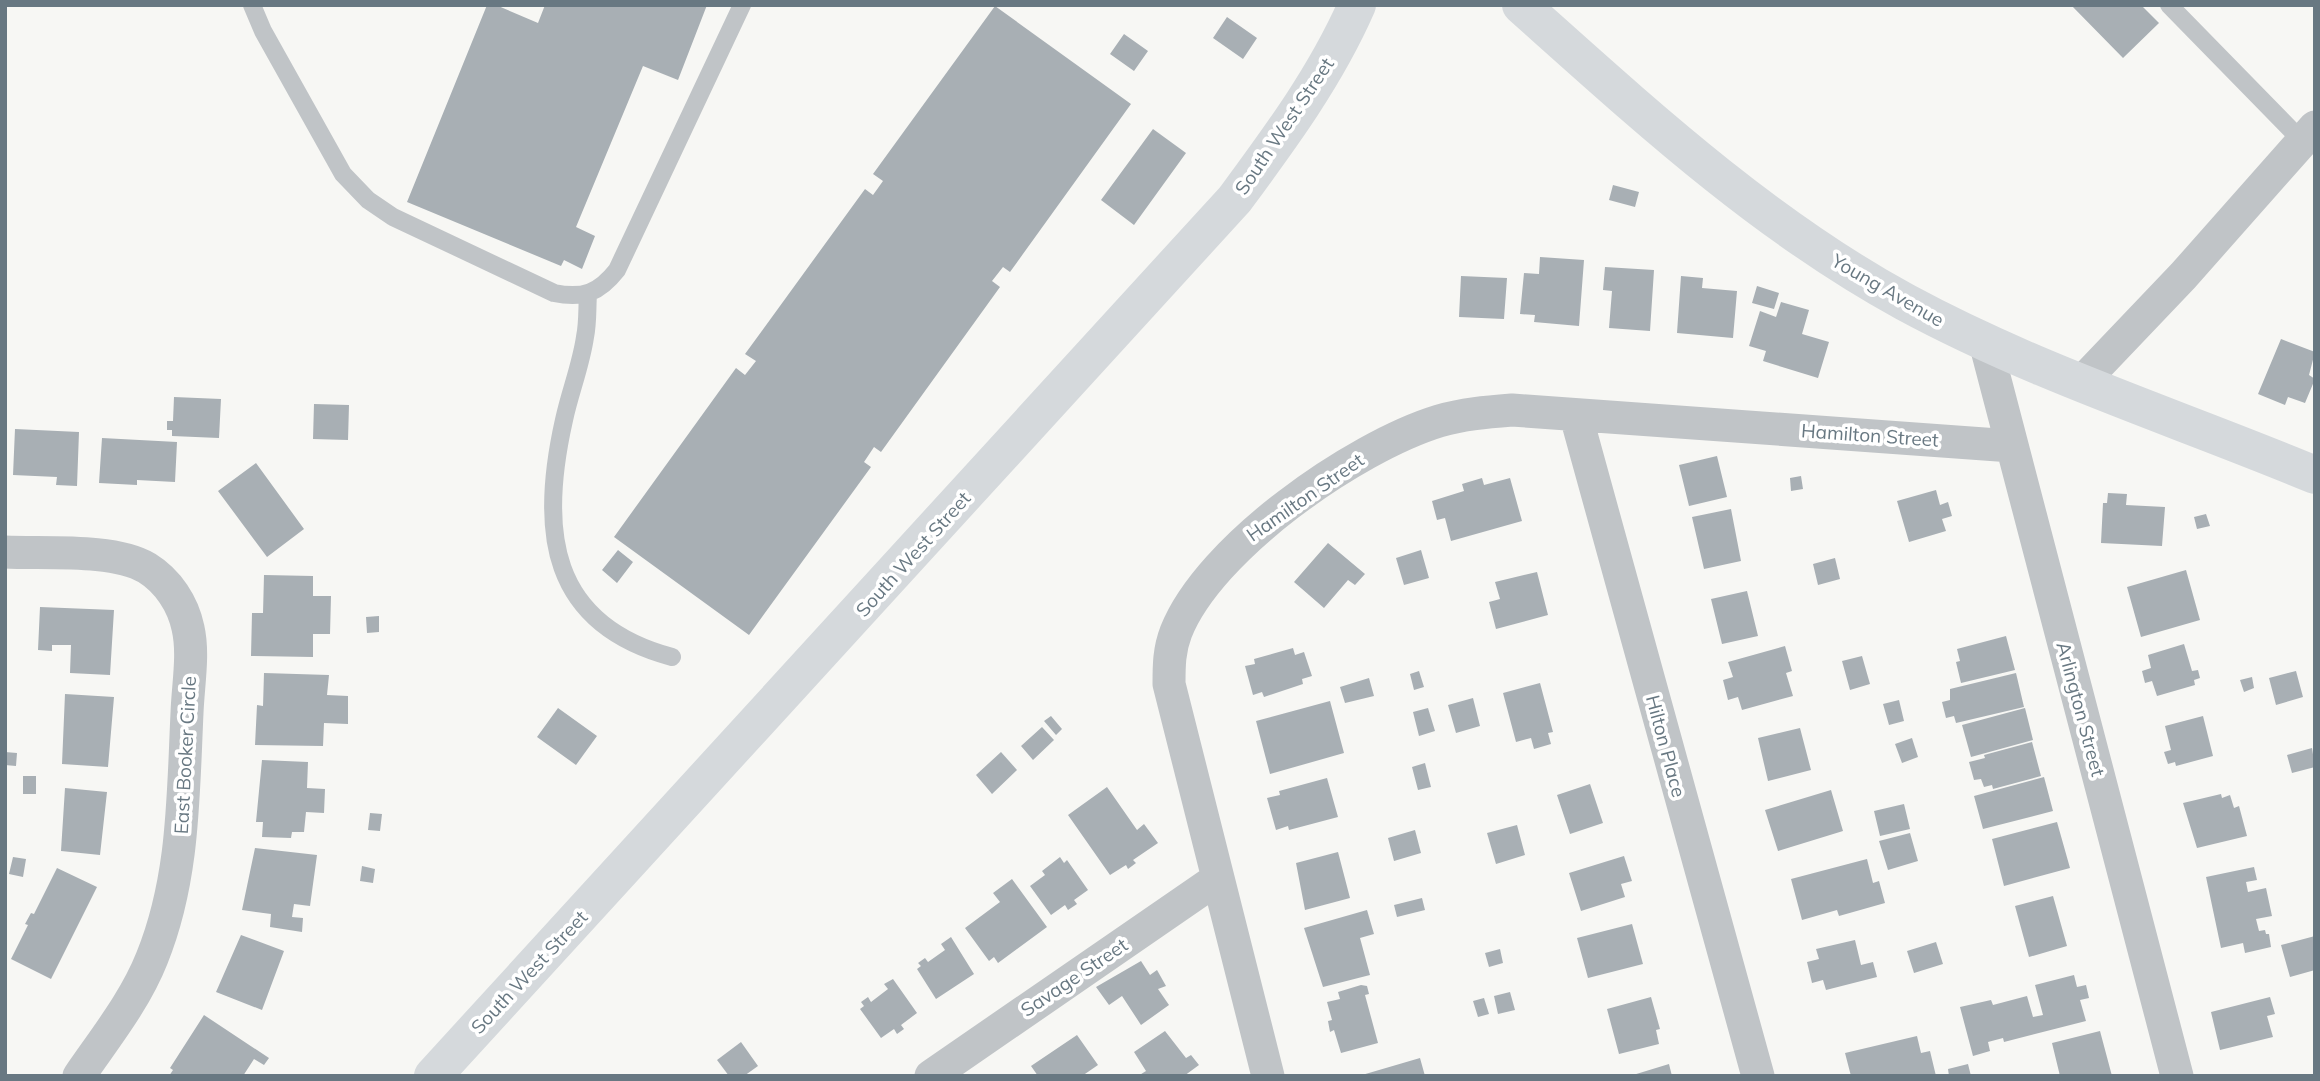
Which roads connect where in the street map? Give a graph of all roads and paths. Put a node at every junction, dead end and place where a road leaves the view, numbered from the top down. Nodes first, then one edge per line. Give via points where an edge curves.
1 (252, 5) edge
2 (742, 5) edge
3 (1521, 5) edge
4 (2169, 5) edge
5 (1353, 6) edge
6 (2308, 134) edge
7 (588, 295) junction
8 (1985, 342) junction
9 (2081, 383) junction
10 (1576, 416) junction
11 (2012, 446) junction
12 (2315, 475) edge
13 (5, 552) edge
14 (673, 657) dead end
15 (1217, 879) junction
16 (79, 1076) edge
17 (433, 1076) edge
18 (930, 1076) edge
19 (1268, 1076) edge
20 (1758, 1076) edge
21 (2177, 1076) edge

1 - 7 lane via 343,174 368,200 393,217 554,293
2 - 7 lane via 617,270 604,287
3 - 8 street, Young Avenue via 1657,128 1790,229 1902,300
4 - 6 lane
5 - 17 street, South West Street via 1337,47 1289,125 1235,199
6 - 9 street
7 - 14 lane via 585,337 563,421 555,477 556,556 572,592 604,626 641,649
8 - 9 street, Young Avenue
8 - 11 street, Arlington Street
9 - 12 street, Young Avenue
10 - 11 street, Hamilton Street
10 - 15 street, Hamilton Street via 1512,410 1467,414 1387,442 1328,477 1243,541 1212,572 1176,632 1169,657 1169,684
10 - 20 street, Hilton Place
11 - 21 street, Arlington Street
13 - 16 street, East Booker Circle via 123,558 147,568 179,601 189,633 181,853 170,907 152,960 132,999
15 - 18 street, Savage Street
15 - 19 street, Hamilton Street

